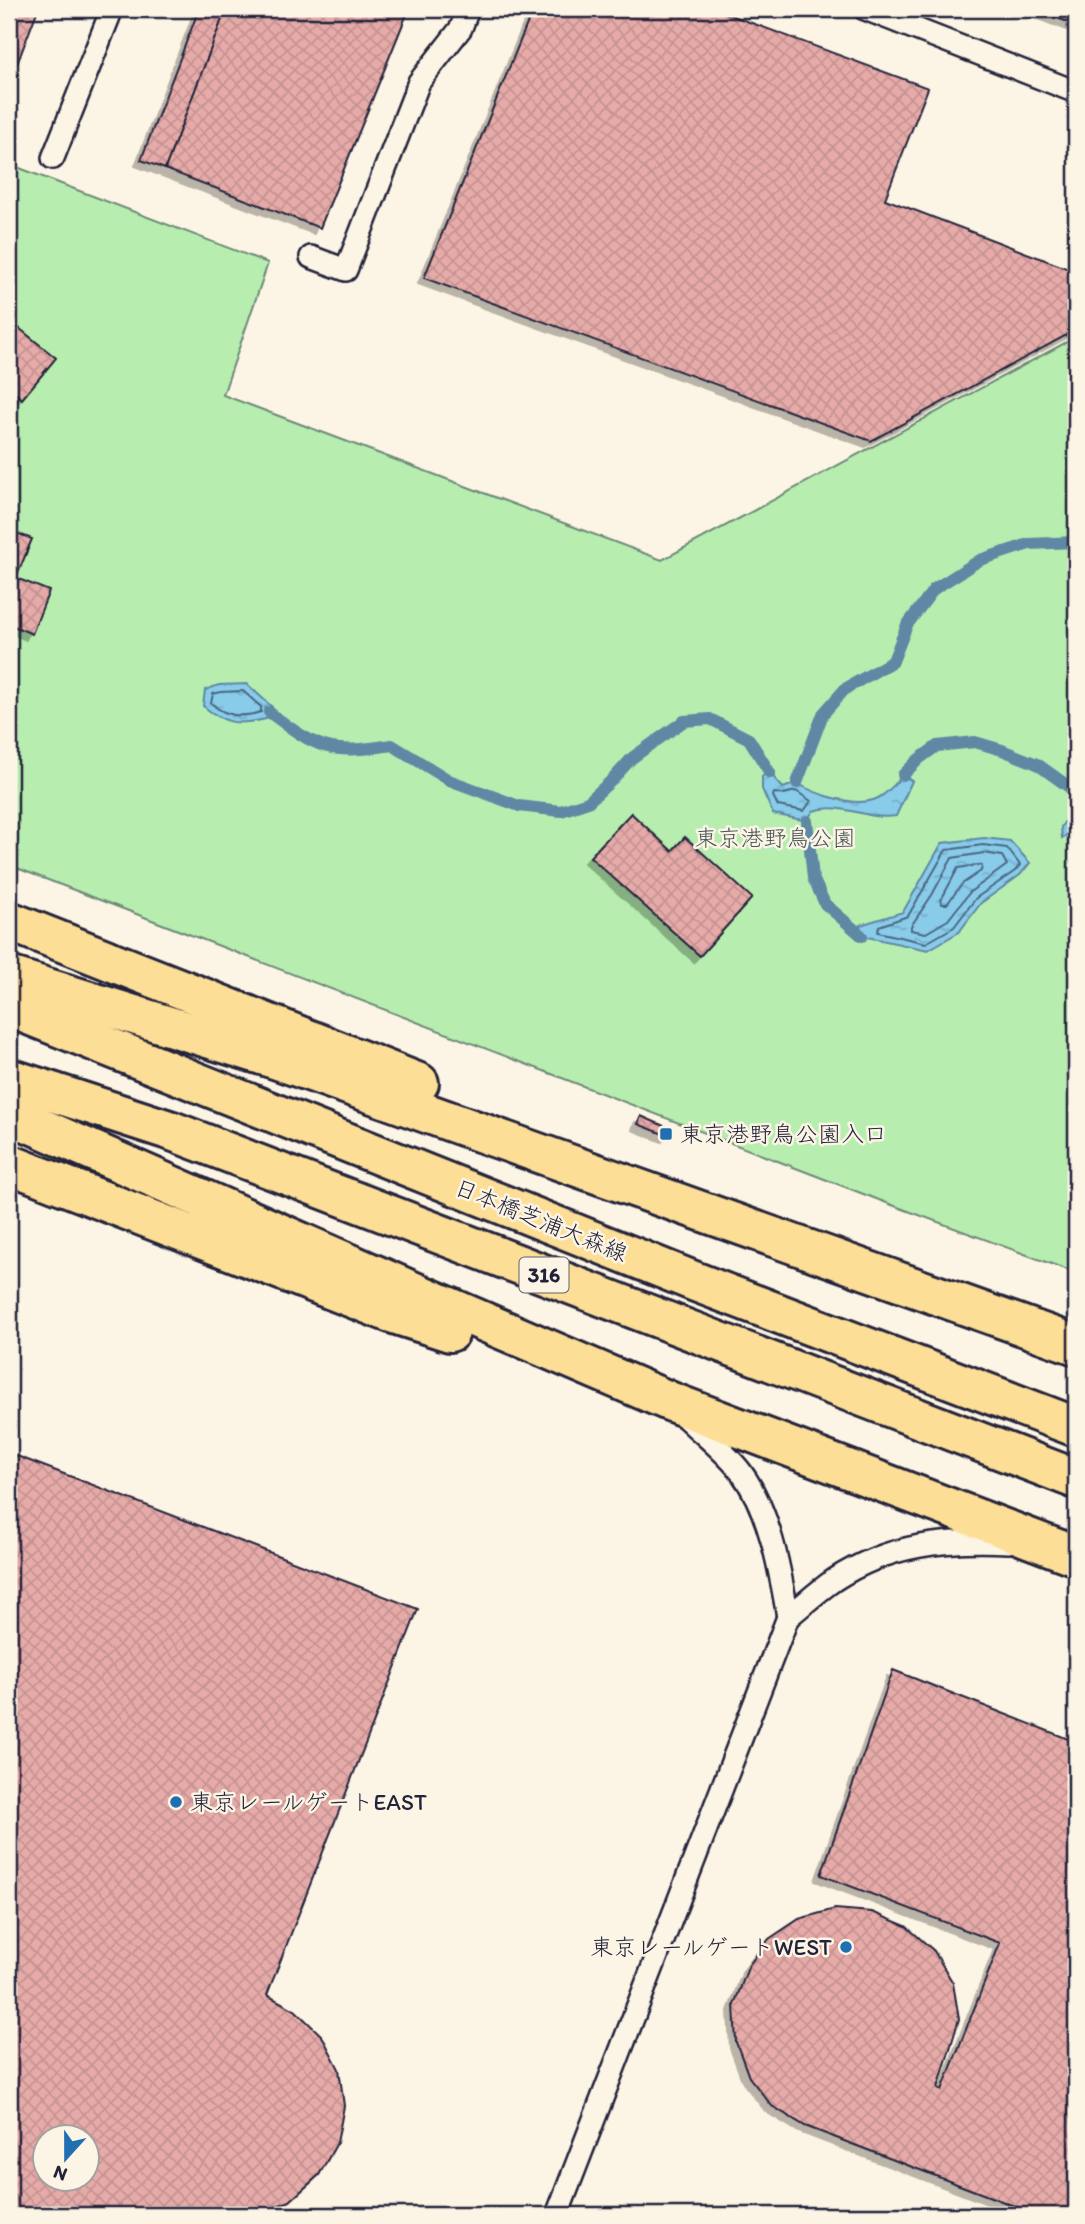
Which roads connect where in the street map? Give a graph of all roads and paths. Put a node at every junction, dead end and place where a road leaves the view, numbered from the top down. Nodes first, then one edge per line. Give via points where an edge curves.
1 (111, 9) edge
2 (468, 9) edge
3 (865, 9) edge
4 (1076, 92) edge
5 (53, 158) dead end
6 (311, 257) dead end
7 (9, 921) edge
8 (9, 976) edge
9 (9, 1007) edge
10 (9, 1078) edge
11 (9, 1114) edge
12 (9, 1164) edge
13 (708, 1213) junction
14 (1076, 1345) edge
15 (669, 1401) junction
16 (1076, 1427) edge
17 (1076, 1479) edge
18 (1059, 1550) edge
19 (788, 1617) junction
20 (556, 2215) edge

1 - 5 lane
2 - 6 lane via 461,28 419,82 346,270
3 - 4 lane
7 - 13 main road via 489,1111
8 - 13 main road via 278,1060
9 - 16 main road, 日本橋芝浦大森線 / 316 via 696,1282
10 - 17 main road, 316 via 172,1131
11 - 15 main road
12 - 15 main road via 391,1313
13 - 14 main road
15 - 18 main road
15 - 19 lane via 741,1473 777,1554
18 - 19 lane via 984,1541 925,1543 883,1554 835,1580
19 - 20 lane

